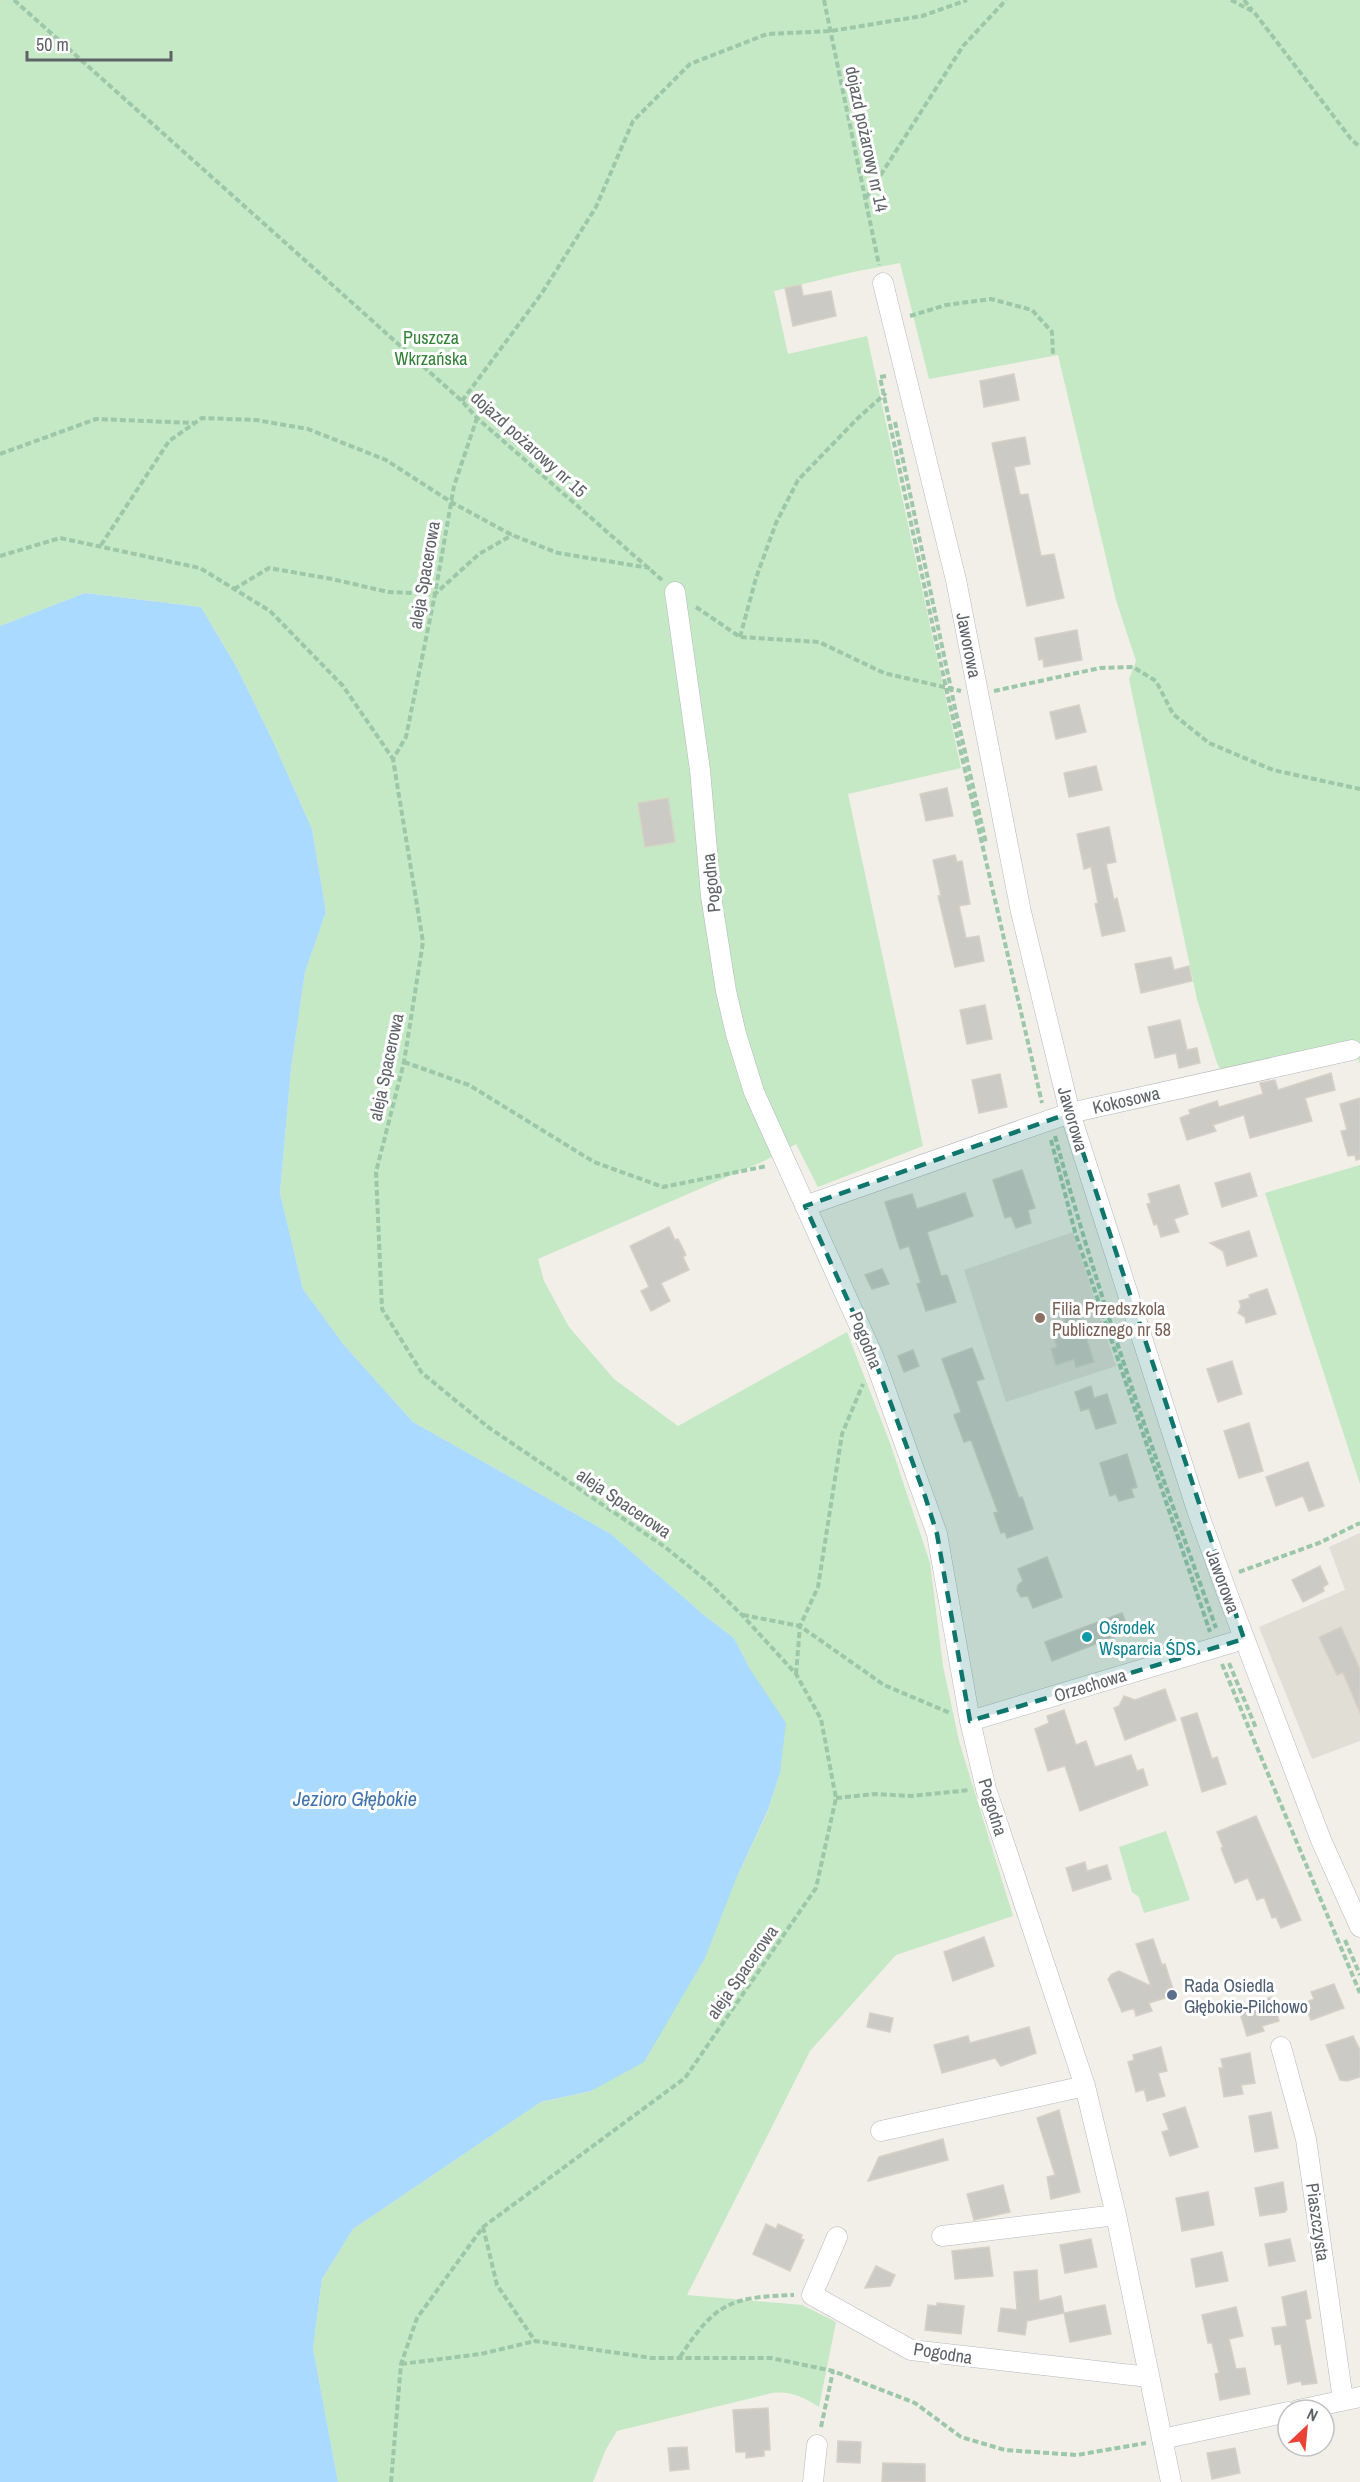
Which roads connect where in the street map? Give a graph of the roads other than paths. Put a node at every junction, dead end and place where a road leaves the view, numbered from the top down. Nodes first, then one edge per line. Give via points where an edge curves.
1 (883, 283) road end
2 (675, 592) road end
3 (1352, 1050) dead end
4 (1070, 1113) junction
5 (805, 1206) junction
6 (1244, 1639) junction
7 (970, 1721) junction
8 (1360, 1927) edge
9 (1281, 2047) dead end
10 (1085, 2086) junction
11 (881, 2131) dead end
12 (1116, 2215) junction
13 (837, 2236) dead end
14 (942, 2236) dead end
15 (1149, 2377) junction
16 (1352, 2398) edge
17 (1336, 2402) edge
18 (1276, 2415) edge
19 (1162, 2439) junction
20 (817, 2445) road end
21 (813, 2482) edge
22 (1170, 2482) edge

1 - 4 street, Jaworowa via 956,580 1022,912
2 - 5 street, Pogodna via 726,991 754,1092
3 - 4 street, Kokosowa
4 - 5 street, Kokosowa
4 - 6 street, Jaworowa via 1197,1509
5 - 7 street, Pogodna via 874,1358 937,1534
6 - 7 street, Orzechowa
6 - 8 street, Jaworowa via 1321,1840
7 - 10 street, Pogodna via 986,1789
9 - 16 street, Piaszczysta via 1306,2139
10 - 11 street
10 - 12 street, Pogodna
12 - 14 street
12 - 15 street, Pogodna
13 - 15 street, Pogodna via 812,2295 911,2350
15 - 19 street, Pogodna
16 - 17 street, Piaszczysta
18 - 19 street
19 - 22 street, Pogodna
20 - 21 street

